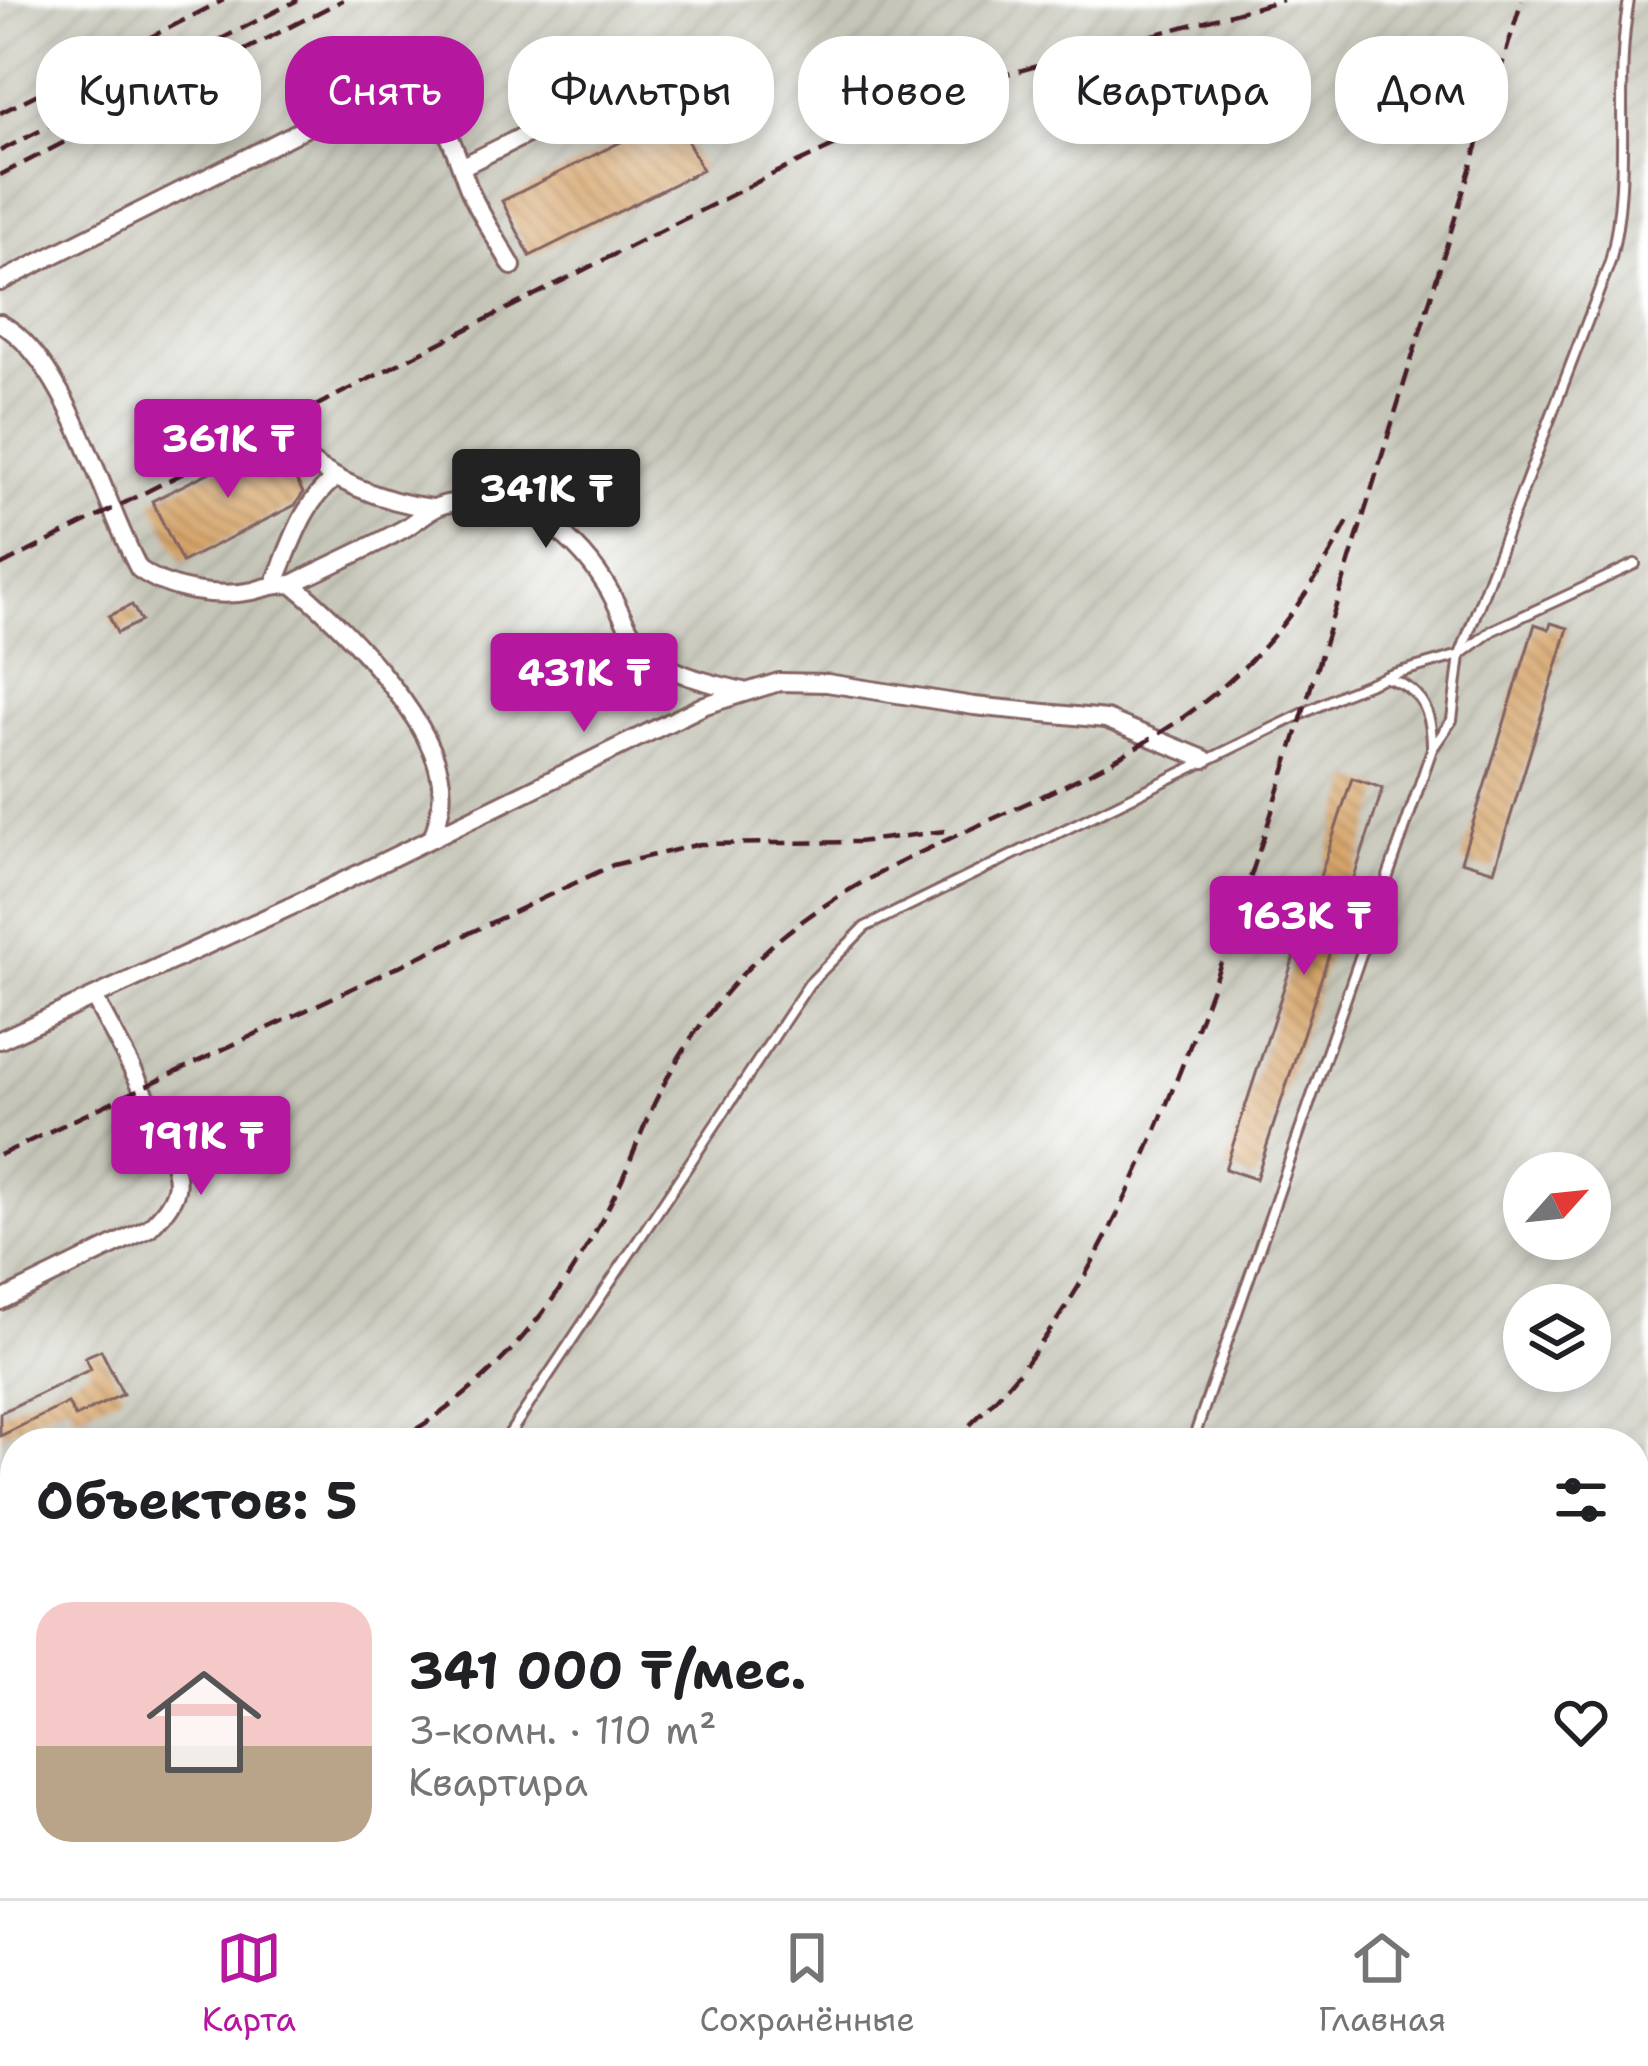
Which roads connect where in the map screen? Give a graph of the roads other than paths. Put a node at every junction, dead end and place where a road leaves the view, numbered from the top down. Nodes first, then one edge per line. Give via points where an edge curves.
1 (1629, 0) edge
2 (508, 144) edge
3 (463, 166) junction
4 (512, 266) dead end
5 (0, 282) edge
6 (0, 323) edge
7 (290, 447) dead end
8 (334, 478) junction
9 (432, 508) junction
10 (1635, 564) dead end
11 (283, 584) junction
12 (1460, 655) junction
13 (1385, 677) junction
14 (744, 691) junction
15 (1432, 749) junction
16 (1204, 759) junction
17 (433, 836) junction
18 (94, 997) junction
19 (0, 1040) edge
20 (0, 1301) edge
21 (514, 1428) edge
22 (1197, 1428) edge

1 - 12 lane via 1622,205 1610,262
2 - 3 street
3 - 4 street
3 - 5 street via 418,90 395,83
6 - 11 street via 24,338 59,391 139,569 174,587 212,592
7 - 8 street
8 - 9 street
8 - 11 street via 302,512
9 - 11 street
9 - 14 street via 469,503 531,511 590,562 644,649 669,668
10 - 12 lane via 1492,630
11 - 17 street via 377,664 429,747 442,792
12 - 13 lane
12 - 15 lane via 1452,720
13 - 15 lane via 1403,682 1427,708
13 - 16 lane
14 - 16 street via 827,683 1106,719
14 - 17 street
15 - 22 lane
16 - 21 lane via 885,915 838,950
17 - 18 street
18 - 19 street
18 - 20 street via 174,1155 178,1186 149,1228

